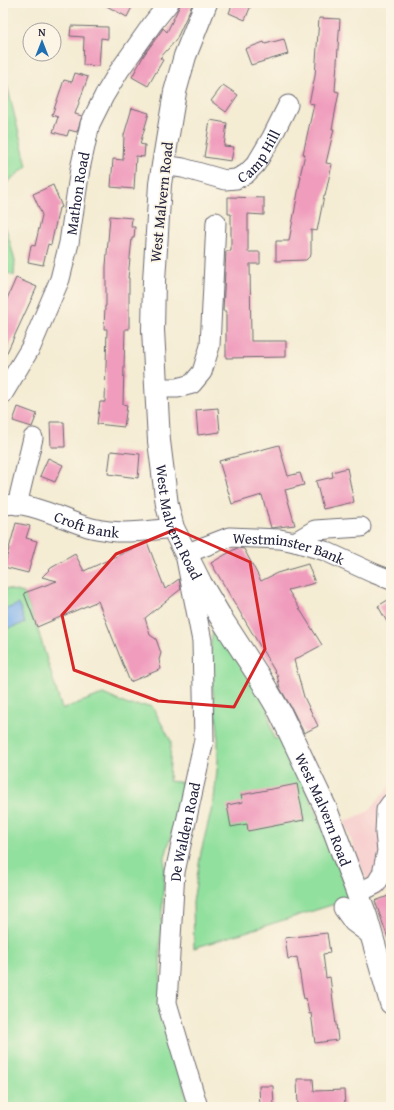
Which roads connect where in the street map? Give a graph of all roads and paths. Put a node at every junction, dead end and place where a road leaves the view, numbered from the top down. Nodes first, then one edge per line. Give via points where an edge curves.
1 (157, 3) edge
2 (170, 3) edge
3 (206, 3) edge
4 (153, 23) junction
5 (288, 105) dead end
6 (163, 164) junction
7 (216, 222) dead end
8 (156, 388) junction
9 (3, 394) edge
10 (33, 438) dead end
11 (10, 506) edge
12 (361, 526) dead end
13 (173, 528) junction
14 (295, 542) junction
15 (186, 554) junction
16 (391, 580) edge
17 (391, 803) edge
18 (358, 893) junction
19 (343, 908) dead end
20 (372, 936) junction
21 (391, 1003) edge
22 (198, 1107) edge

1 - 4 street
2 - 4 street, Mathon Road
3 - 6 main road, West Malvern Road via 185,56
4 - 9 street, Mathon Road via 119,71 90,124 60,279 31,346
5 - 6 street, Camp Hill via 256,164 236,179 225,180
6 - 8 main road, West Malvern Road via 154,281
7 - 8 street via 210,346 202,372 192,384 177,388
8 - 13 main road, West Malvern Road via 159,442 167,505
10 - 11 street
11 - 13 street, Croft Bank via 22,505 88,527 109,531 132,532
12 - 14 street via 314,530
13 - 15 main road, West Malvern Road
14 - 15 street, Westminster Bank via 229,537
14 - 16 street, Westminster Bank via 326,551
15 - 18 main road, West Malvern Road via 223,621 280,712 326,809
15 - 22 street, De Walden Road via 202,641 204,740 175,872 167,1003
17 - 18 street via 386,810 387,851 382,874 376,884
18 - 20 main road, West Malvern Road
19 - 20 street via 353,922
20 - 21 main road, West Malvern Road

